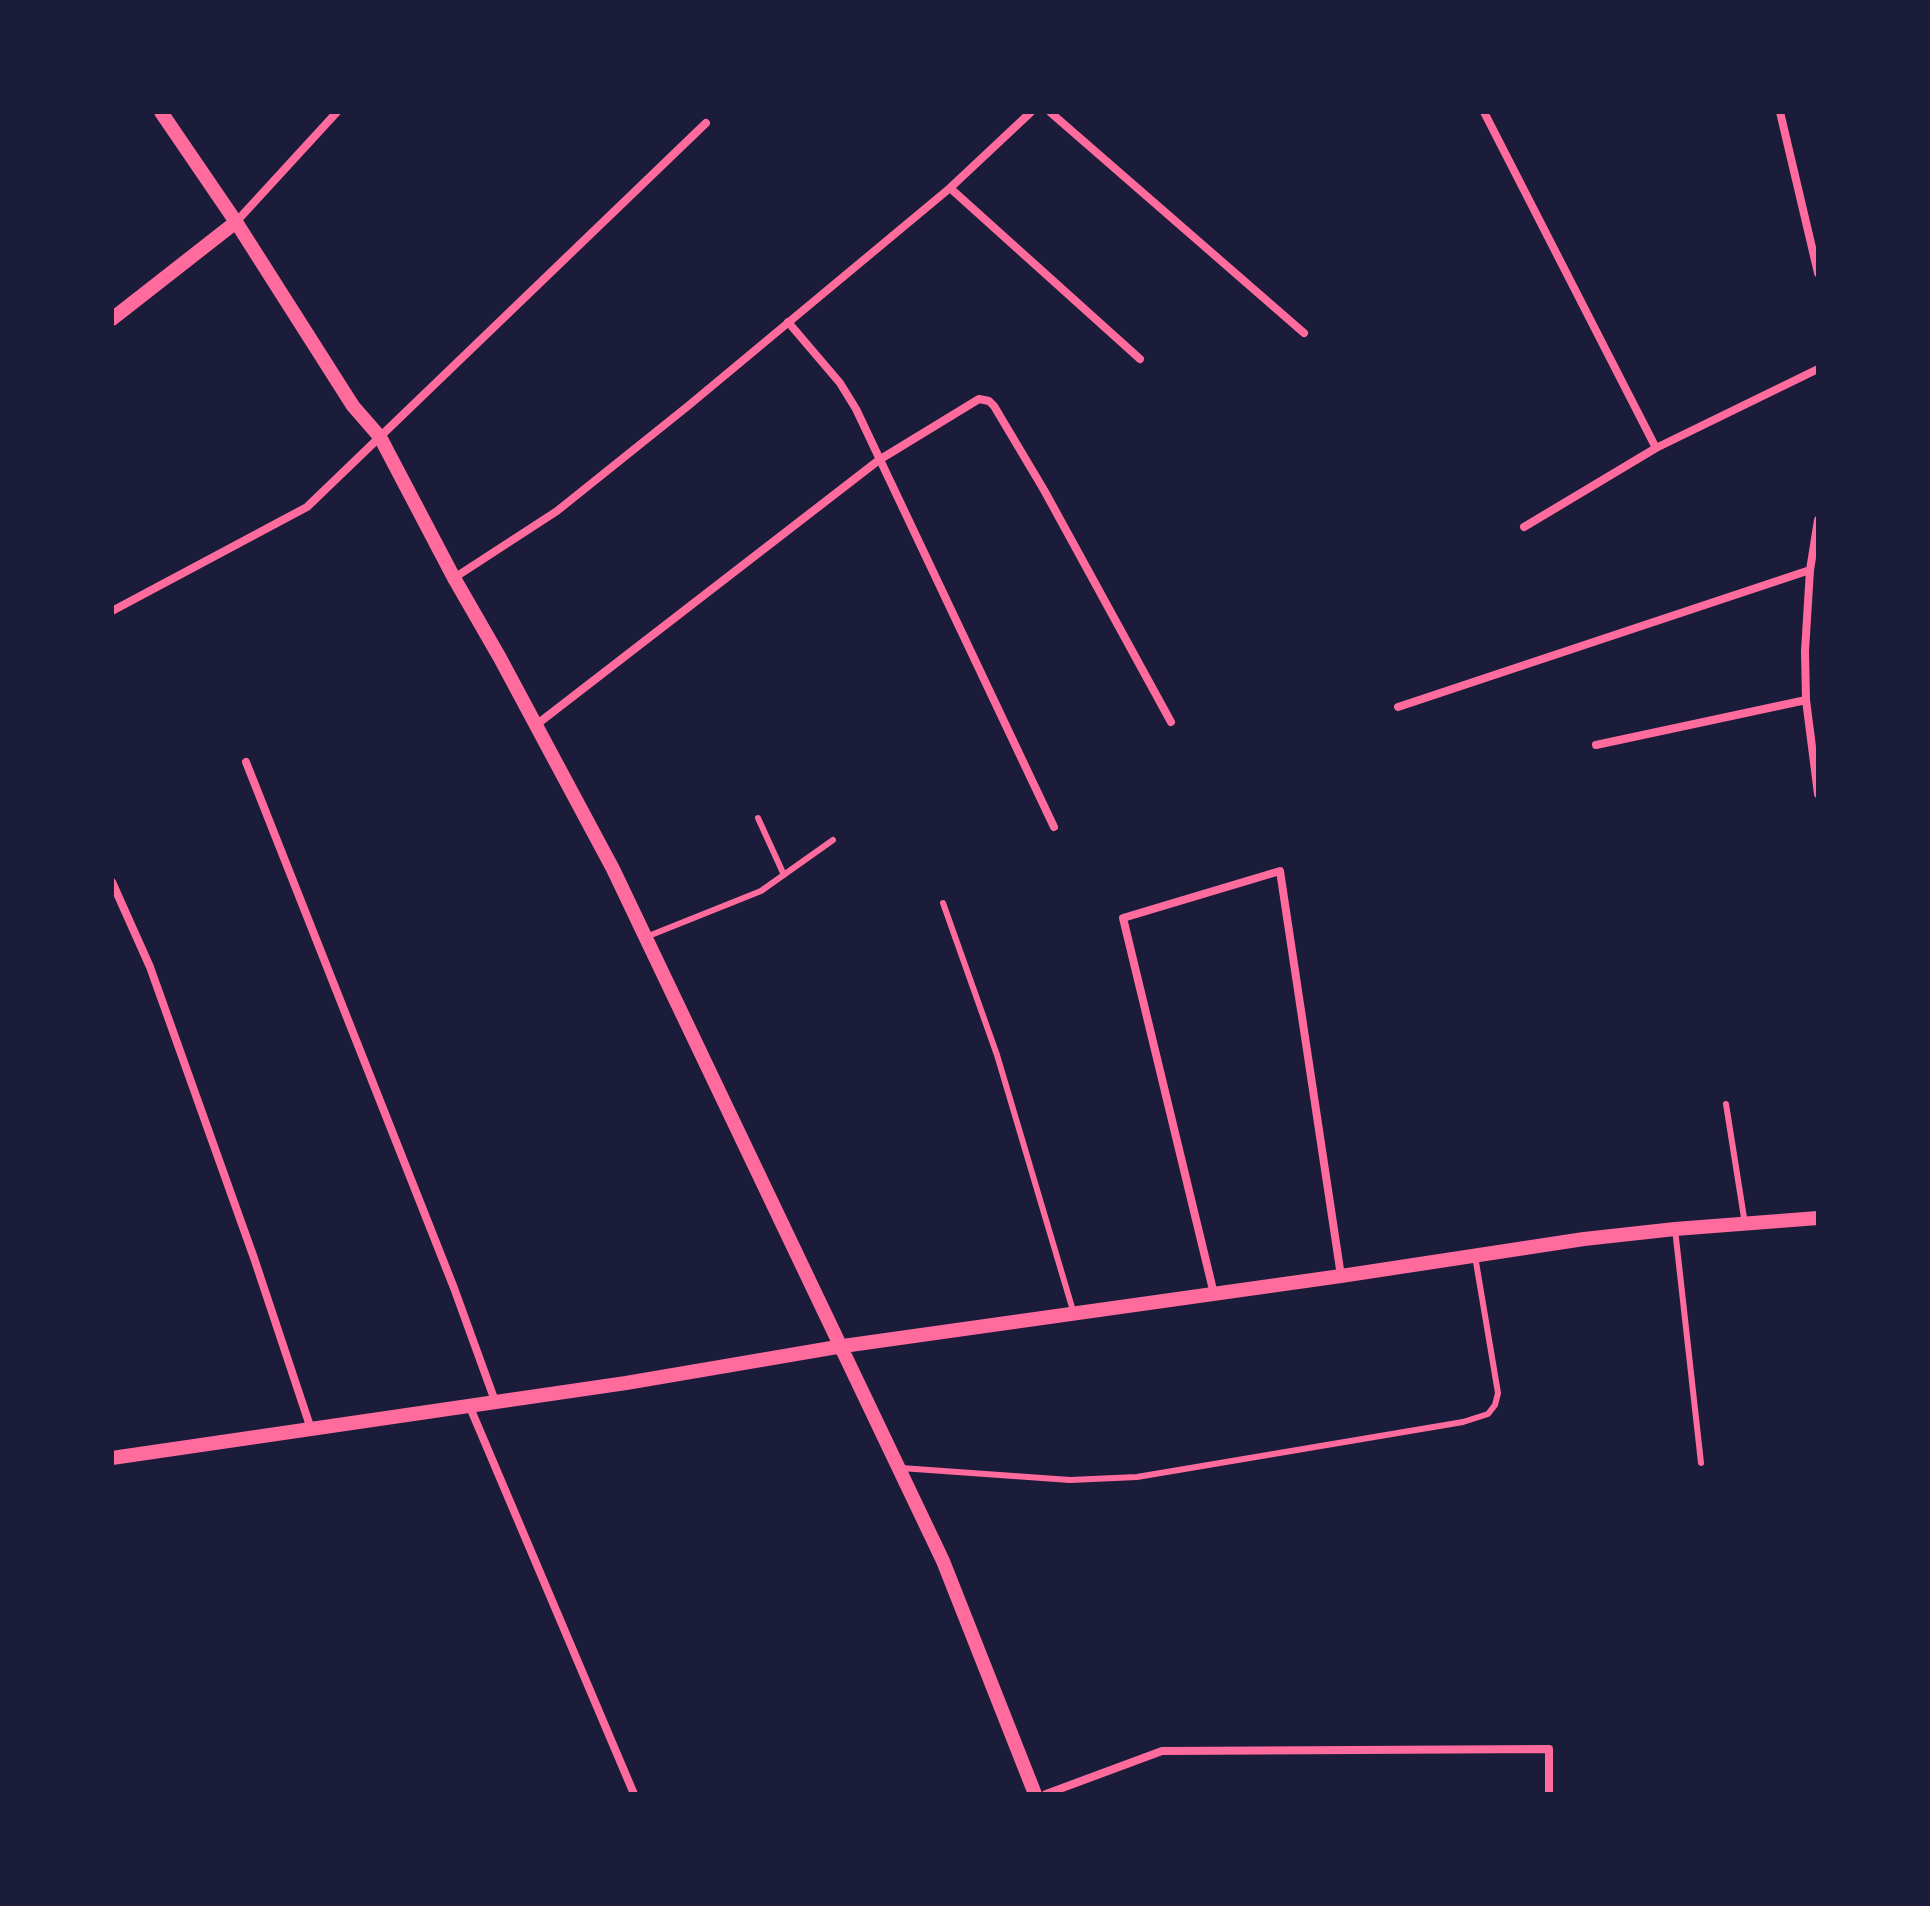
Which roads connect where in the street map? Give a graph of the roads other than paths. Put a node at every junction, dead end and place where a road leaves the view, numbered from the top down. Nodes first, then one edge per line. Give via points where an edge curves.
1 (161, 112) edge
2 (337, 112) edge
3 (1031, 112) edge
4 (1050, 112) edge
5 (1484, 112) edge
6 (1780, 112) edge
7 (706, 123) dead end
8 (950, 188) junction
9 (236, 222) junction
10 (1818, 273) edge
11 (112, 319) edge
12 (788, 322) junction
13 (1304, 333) dead end
14 (1140, 359) dead end
15 (1818, 369) edge
16 (380, 437) junction
17 (1656, 448) junction
18 (879, 460) junction
19 (1818, 520) edge
20 (1524, 527) dead end
21 (1810, 570) junction
22 (454, 578) junction
23 (112, 611) edge
24 (1806, 700) junction
25 (1398, 707) dead end
26 (1171, 722) dead end
27 (536, 725) junction
28 (1596, 745) dead end
29 (246, 762) dead end
30 (1818, 794) edge
31 (758, 818) dead end
32 (1054, 827) dead end
33 (833, 840) dead end
34 (784, 875) junction
35 (112, 882) edge
36 (943, 903) dead end
37 (646, 937) junction
38 (1726, 1104) dead end
39 (1818, 1218) edge
40 (1745, 1224) junction
41 (1675, 1229) junction
42 (1475, 1256) junction
43 (1341, 1276) junction
44 (1214, 1294) junction
45 (1074, 1314) junction
46 (843, 1346) junction
47 (495, 1401) junction
48 (469, 1405) junction
49 (311, 1429) junction
50 (112, 1458) edge
51 (1701, 1463) dead end
52 (900, 1468) junction
53 (634, 1794) edge
54 (1035, 1794) edge
55 (1046, 1794) edge
56 (1549, 1794) edge

1 - 9 street
2 - 9 street
3 - 8 street
4 - 13 street
5 - 17 street
6 - 10 street
7 - 16 street
8 - 12 street
8 - 14 street
9 - 11 street
9 - 16 street via 353,406
12 - 18 street via 840,383
12 - 22 street via 557,511
15 - 17 street
16 - 22 street
16 - 23 street via 297,514
17 - 20 street
18 - 26 street via 969,404 984,399 994,406
18 - 27 street
18 - 32 street
19 - 21 street
21 - 24 street
21 - 25 street
22 - 27 street
24 - 28 street
24 - 30 street
27 - 37 street
29 - 47 street
31 - 34 lane
33 - 34 lane
34 - 37 lane via 761,891
35 - 49 street via 150,967
36 - 45 lane via 997,1055
37 - 46 street
38 - 40 lane
39 - 40 street
40 - 41 street
41 - 42 street
41 - 51 lane
42 - 43 street
42 - 52 lane via 1498,1393 1492,1411 1480,1417 1127,1478 1070,1480
43 - 44 street
43 - 44 street via 1280,871 1123,918
44 - 45 street
45 - 46 street
46 - 47 street
46 - 52 street
47 - 48 street
48 - 49 street
48 - 53 street
49 - 50 street
52 - 54 street via 943,1561
55 - 56 street via 1162,1751 1549,1749

